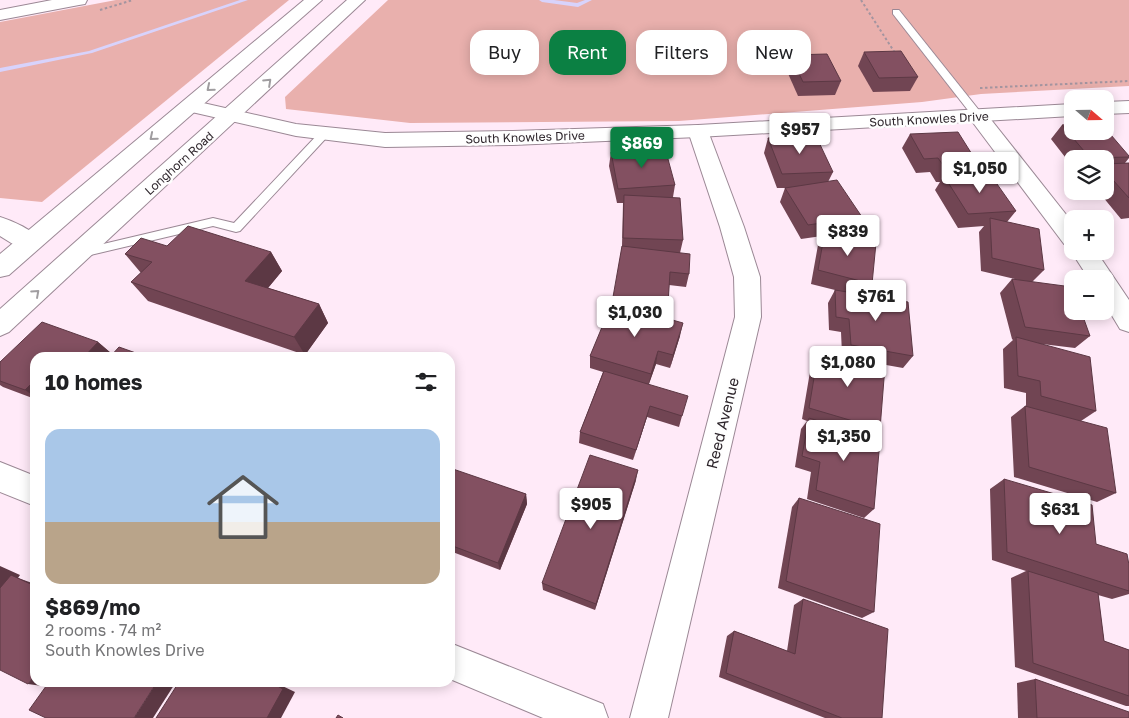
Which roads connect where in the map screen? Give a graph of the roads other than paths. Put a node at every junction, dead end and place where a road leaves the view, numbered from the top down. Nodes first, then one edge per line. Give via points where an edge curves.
1 (79, 0) edge
2 (314, 0) edge
3 (357, 0) edge
4 (32, 4) edge
5 (896, 12) dead end
6 (0, 16) edge
7 (190, 106) junction
8 (1129, 107) edge
9 (1114, 108) edge
10 (1064, 111) edge
11 (232, 116) junction
12 (978, 116) junction
13 (698, 131) junction
14 (324, 134) junction
15 (0, 225) edge
16 (1064, 228) edge
17 (29, 242) junction
18 (0, 246) edge
19 (80, 253) junction
20 (0, 268) edge
21 (1114, 297) edge
22 (1129, 322) edge
23 (0, 326) edge
24 (0, 477) edge
25 (30, 489) edge
26 (455, 663) edge
27 (589, 718) edge
28 (649, 718) edge

1 - 4 street
2 -> 7 street
11 -> 3 street, Longhorn Road
4 - 6 street
5 - 12 lane
7 - 11 street, South Knowles Drive
7 -> 17 street
8 - 9 street
10 - 12 street, South Knowles Drive
11 - 14 street, South Knowles Drive
11 - 19 street, Longhorn Road
12 - 13 street, South Knowles Drive
12 - 16 street
13 - 14 street, South Knowles Drive via 385,140
13 - 28 street, Reed Avenue via 747,277 748,317
14 - 19 lane via 236,228 213,222
15 - 17 street
17 - 18 street
17 - 20 street
23 -> 19 street, Longhorn Road
21 - 22 street
24 - 25 street
26 - 27 street

